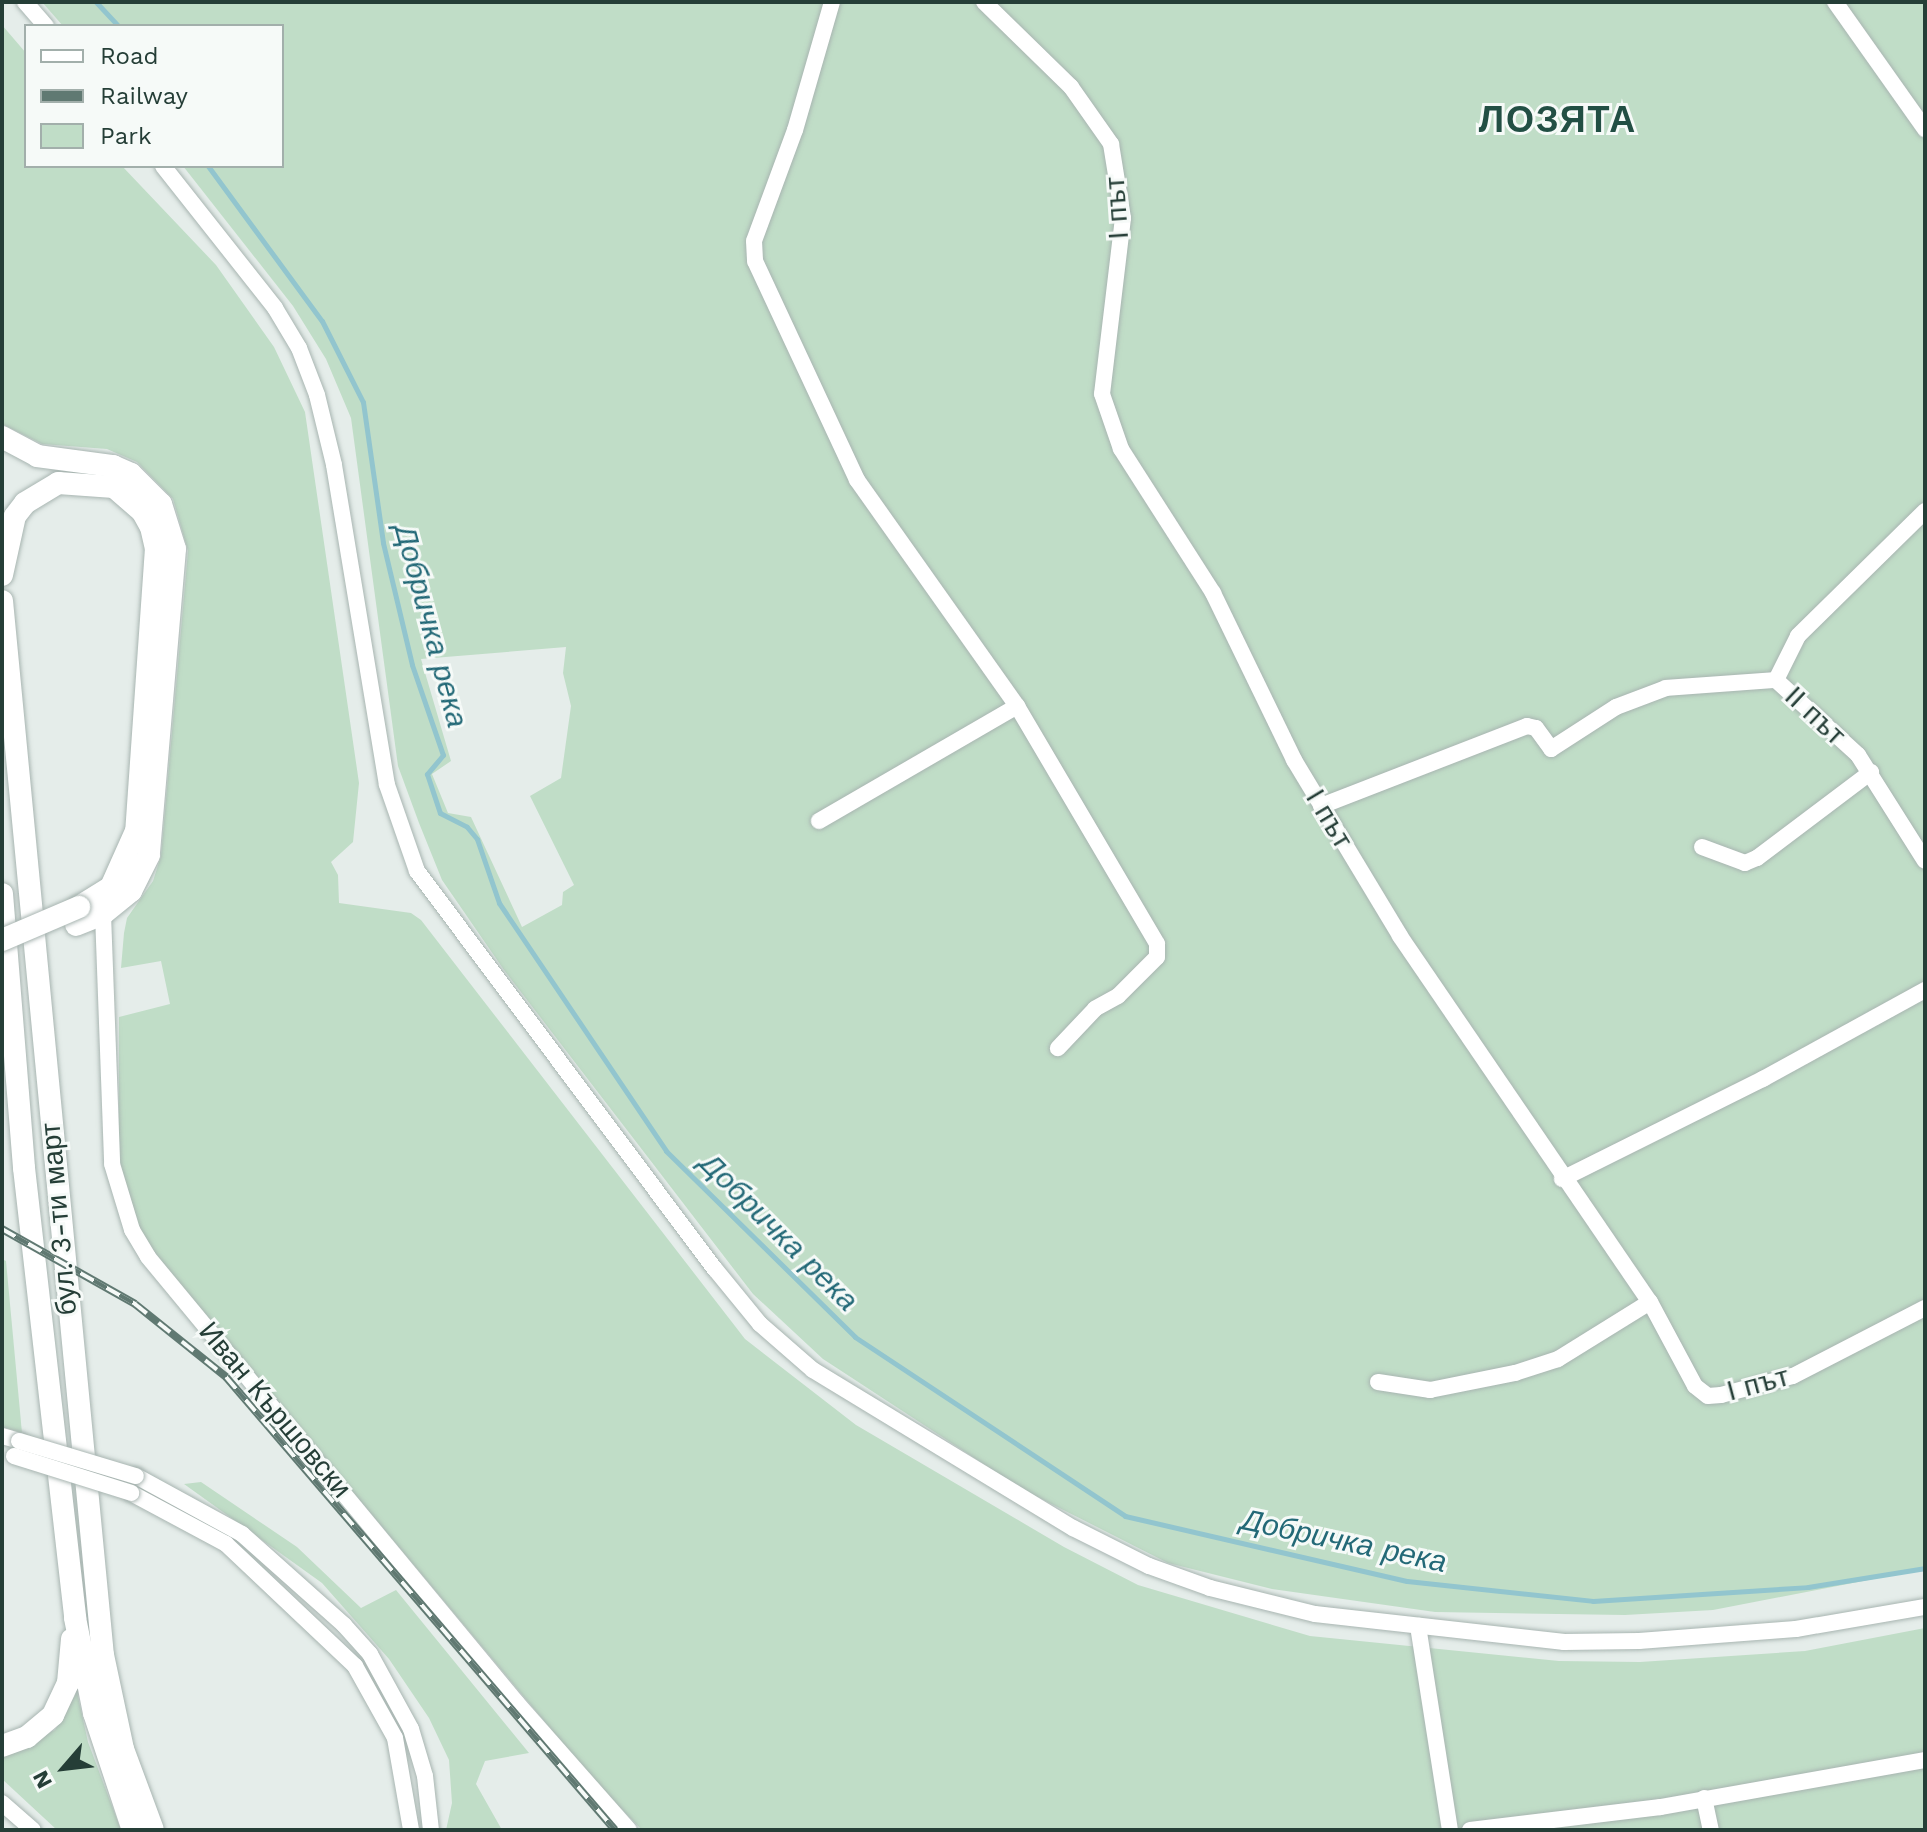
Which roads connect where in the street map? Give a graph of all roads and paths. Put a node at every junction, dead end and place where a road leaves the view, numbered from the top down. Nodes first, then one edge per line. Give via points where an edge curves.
1 (25, 2) edge
2 (832, 2) edge
3 (984, 2) edge
4 (1835, 2) edge
5 (44, 24) edge
6 (1925, 129) edge
7 (165, 168) edge
8 (2, 437) edge
9 (1925, 511) edge
10 (2, 575) edge
11 (2, 601) edge
12 (1776, 680) junction
13 (1017, 706) junction
14 (1871, 772) junction
15 (1321, 806) junction
16 (819, 821) dead end
17 (1702, 847) dead end
18 (1925, 861) edge
19 (2, 894) edge
20 (89, 911) junction
21 (2, 940) edge
22 (2, 955) edge
23 (1925, 990) edge
24 (1058, 1048) dead end
25 (2, 1123) edge
26 (24, 1168) junction
27 (1562, 1179) junction
28 (1650, 1302) junction
29 (1925, 1308) edge
30 (1378, 1382) dead end
31 (2, 1436) edge
32 (12, 1450) edge
33 (1925, 1607) edge
34 (75, 1618) junction
35 (1418, 1626) junction
36 (2, 1746) edge
37 (1925, 1760) edge
38 (1704, 1798) junction
39 (2, 1803) edge
40 (33, 1830) edge
41 (133, 1830) edge
42 (153, 1830) edge
43 (411, 1830) edge
44 (431, 1830) edge
45 (629, 1830) edge
46 (1450, 1830) edge
47 (1470, 1830) edge
48 (1711, 1830) edge

1 - 5 street
2 - 13 street via 795,130 754,241 755,261 857,480
3 - 15 street, І път via 1071,87 1111,144 1123,218 1101,369 1107,422 1213,593
4 - 6 street
7 - 35 street via 275,308 299,348 317,395 334,465 387,785 417,871 509,1001 760,1324 813,1370 868,1407 1073,1528 1149,1566 1210,1588 1315,1614
8 - 20 main road via 37,456 113,466 131,474 161,504 175,549 154,832 131,891
9 - 12 street, ІІ път via 1798,636
10 - 20 main road via 15,516 25,503 58,483 114,487 142,511 151,527 156,548 136,831 120,874
11 - 42 main road, бул. 3-ти март via 103,1655 123,1749
12 - 14 street, ІІ път
12 - 15 street via 1666,688 1635,696 1551,749 1536,728 1527,726
13 - 16 street
13 - 24 street via 1158,951 1118,996 1095,1009
14 - 17 street via 1745,863
14 - 18 street, ІІ път
15 - 27 street, І път
19 - 26 main road, бул. 3-ти март
20 - 21 main road, bridge
20 - 22 main road
20 - 45 street, Иван Кършовски via 112,1164 132,1230 148,1257 527,1715
23 - 27 street via 1763,1079
25 - 26 main road
26 - 34 main road, бул. 3-ти март
27 - 28 street, І път
28 - 29 street, І път via 1695,1386 1708,1396 1823,1364
28 - 30 street via 1558,1359 1515,1373 1430,1390
31 - 32 street
32 - 43 street, bridge via 131,1493 226,1544 355,1666 395,1738
32 - 44 street, bridge via 136,1476 242,1534 327,1609 370,1654 411,1729 425,1776
33 - 35 street via 1721,1638 1564,1642
34 - 36 main road via 63,1699 40,1728
34 - 41 main road, бул. 3-ти март via 94,1713
35 - 46 street
37 - 38 street
38 - 47 street
38 - 48 street
39 - 40 street

